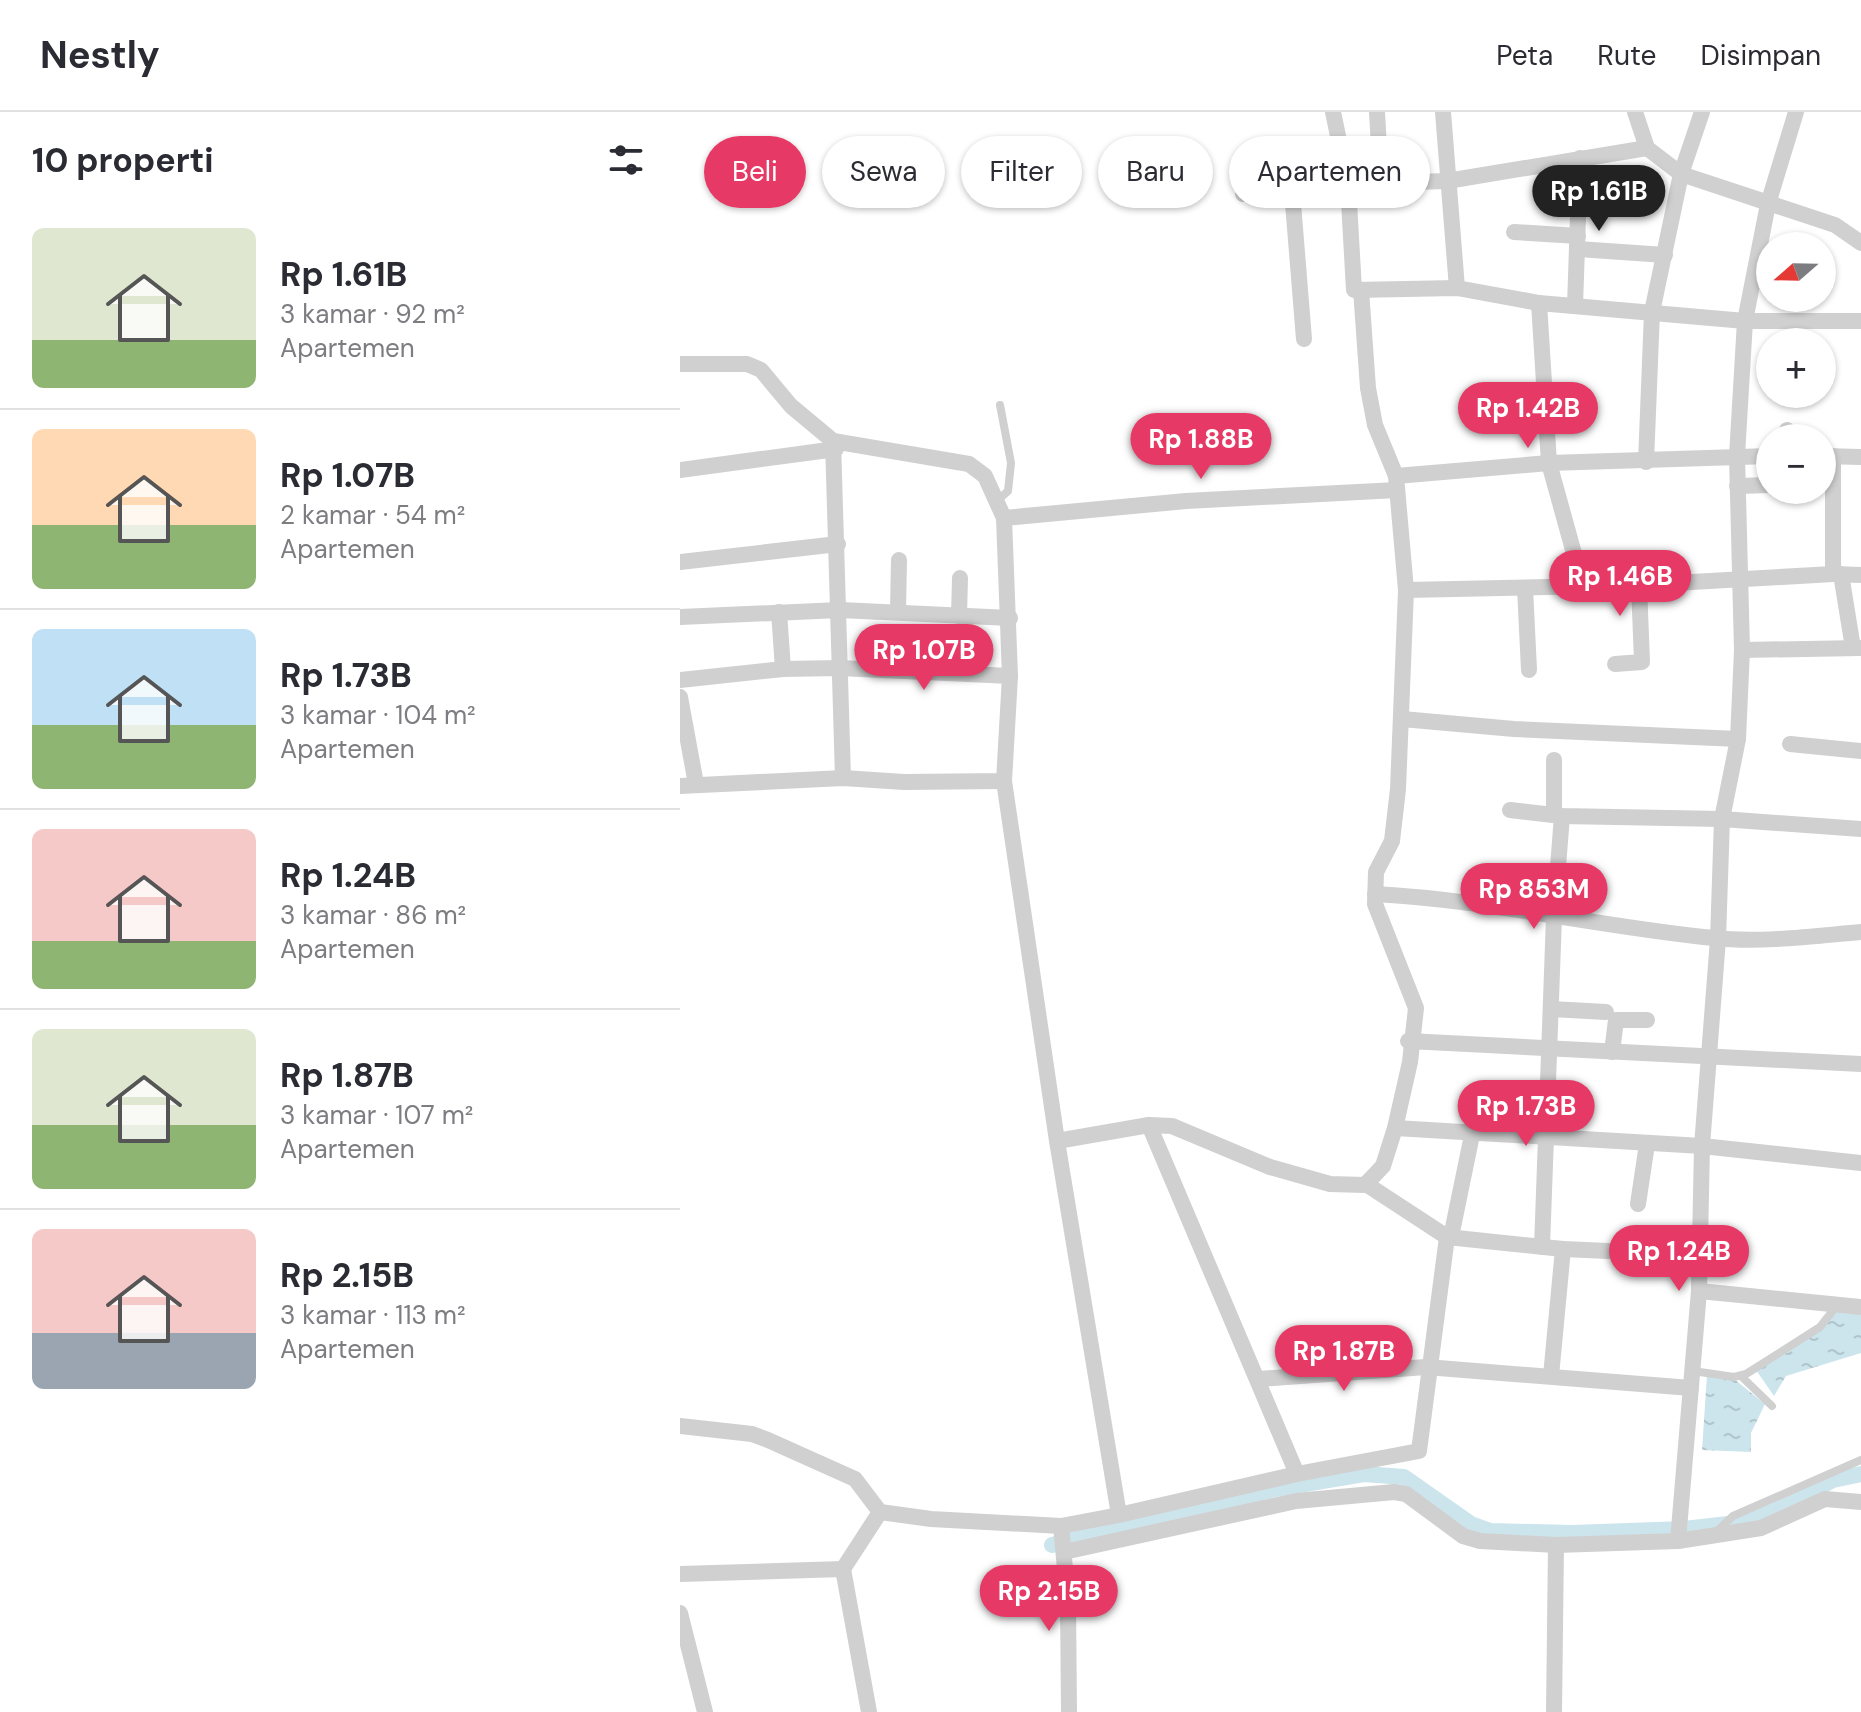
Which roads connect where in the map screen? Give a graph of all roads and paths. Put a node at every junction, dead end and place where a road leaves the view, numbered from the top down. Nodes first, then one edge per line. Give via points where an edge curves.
1 (1333, 112) edge
2 (1377, 112) edge
3 (1443, 112) edge
4 (1635, 112) edge
5 (1702, 112) edge
6 (1796, 112) edge
7 (1338, 136) edge
8 (1378, 136) edge
9 (1647, 148) junction
10 (1580, 158) junction
11 (1681, 174) junction
12 (1447, 181) junction
13 (1430, 182) edge
14 (1768, 204) junction
15 (1293, 208) edge
16 (1349, 208) edge
17 (1514, 232) dead end
18 (1578, 242) junction
19 (1861, 243) edge
20 (1665, 255) junction
21 (1457, 288) junction
22 (1361, 290) junction
23 (1539, 303) junction
24 (1575, 306) junction
25 (1652, 312) junction
26 (1745, 321) junction
27 (1861, 321) edge
28 (1304, 339) dead end
29 (680, 364) edge
30 (1000, 405) dead end
31 (834, 445) junction
32 (1737, 456) junction
33 (1756, 456) edge
34 (1836, 456) edge
35 (1861, 457) edge
36 (1646, 462) junction
37 (1549, 463) junction
38 (680, 470) edge
39 (1396, 483) junction
40 (1756, 485) edge
41 (1737, 486) junction
42 (998, 500) junction
43 (1832, 504) edge
44 (1004, 518) junction
45 (838, 544) junction
46 (899, 560) dead end
47 (680, 562) edge
48 (1837, 574) junction
49 (1861, 575) edge
50 (960, 578) dead end
51 (1740, 578) junction
52 (1639, 585) junction
53 (1583, 586) junction
54 (1525, 588) junction
55 (1406, 590) junction
56 (840, 610) junction
57 (898, 611) junction
58 (779, 612) junction
59 (959, 616) junction
60 (680, 617) edge
61 (1010, 618) junction
62 (1857, 648) edge
63 (1742, 650) junction
64 (1615, 664) dead end
65 (840, 668) junction
66 (783, 669) junction
67 (1529, 670) dead end
68 (1010, 676) junction
69 (680, 680) edge
70 (680, 697) edge
71 (1402, 719) junction
72 (1738, 739) junction
73 (1790, 744) dead end
74 (1861, 751) edge
75 (1554, 760) dead end
76 (843, 778) junction
77 (1004, 781) junction
78 (688, 785) edge
79 (1510, 810) dead end
80 (1558, 815) junction
81 (1722, 819) junction
82 (1861, 829) edge
83 (1375, 894) junction
84 (1554, 917) junction
85 (1861, 932) edge
86 (1718, 939) junction
87 (1551, 1009) junction
88 (1606, 1012) dead end
89 (1647, 1020) dead end
90 (1411, 1041) junction
91 (1548, 1050) junction
92 (1612, 1052) junction
93 (1709, 1055) junction
94 (1861, 1064) edge
95 (1149, 1125) junction
96 (1395, 1128) junction
97 (1472, 1135) junction
98 (1547, 1139) junction
99 (1057, 1141) junction
100 (1647, 1144) junction
101 (1702, 1146) junction
102 (1861, 1163) edge
103 (1366, 1184) junction
104 (1638, 1204) dead end
105 (1449, 1237) junction
106 (1542, 1247) junction
107 (1563, 1249) junction
108 (1698, 1255) junction
109 (1699, 1291) junction
110 (1838, 1304) junction
111 (1861, 1307) edge
112 (1428, 1367) junction
113 (1551, 1376) junction
114 (1741, 1376) junction
115 (1259, 1379) junction
116 (1692, 1379) junction
117 (1772, 1406) dead end
118 (680, 1426) edge
119 (1861, 1460) edge
120 (1297, 1474) junction
121 (1861, 1502) edge
122 (880, 1512) junction
123 (1119, 1515) junction
124 (1061, 1526) junction
125 (1712, 1537) junction
126 (1678, 1541) junction
127 (1556, 1545) junction
128 (1064, 1552) junction
129 (843, 1569) junction
130 (680, 1574) edge
131 (680, 1613) edge
132 (705, 1712) edge
133 (869, 1712) edge
134 (1069, 1712) edge
135 (1554, 1712) edge

1 - 7 street
2 - 8 street
3 - 12 street
4 - 9 street
5 - 11 street
6 - 14 street
9 - 10 street
9 - 11 street
10 - 12 street
10 - 18 street
11 - 14 street
11 - 20 street
12 - 13 street
12 - 21 street
14 - 19 street via 1835,225
14 - 26 street
15 - 28 street
16 - 22 street via 1354,290
17 - 18 street
18 - 20 street
18 - 24 street
20 - 25 street
21 - 22 street
21 - 23 street
22 - 39 street via 1372,414
23 - 24 street
23 - 37 street
24 - 25 street
25 - 26 street
25 - 36 street
26 - 27 street
26 - 32 street
29 - 31 street via 747,364 761,370
30 - 42 lane via 1011,464 1008,491
31 - 38 street
31 - 42 street via 969,464 985,476
31 - 45 street
32 - 33 street
32 - 36 street
32 - 41 street
34 - 35 street
36 - 37 street
37 - 39 street
37 - 53 street
39 - 44 street
39 - 55 street
40 - 41 street
41 - 51 street
42 - 44 street
43 - 48 street
44 - 61 street
45 - 47 street
45 - 56 street
46 - 57 street
48 - 49 street
48 - 51 street
48 - 62 street
50 - 59 street
51 - 52 street
51 - 63 street
52 - 53 street
52 - 64 street via 1642,662
53 - 54 street
54 - 55 street
54 - 67 street
55 - 71 street
56 - 57 street
56 - 58 street
56 - 65 street
57 - 59 street
58 - 60 street
58 - 66 street
59 - 61 street
61 - 68 street
62 - 63 street
63 - 72 street
65 - 66 street
65 - 68 street
65 - 76 street
66 - 69 street
68 - 77 street
70 - 78 street
71 - 72 street
71 - 83 street via 1392,841 1378,863
72 - 81 street
73 - 74 street
75 - 80 street
76 - 77 street
76 - 78 street
77 - 99 street
79 - 80 street
80 - 81 street
80 - 84 street
81 - 82 street
81 - 86 street
83 - 84 street via 1462,901
83 - 90 street via 1386,939 1415,1001
84 - 86 street
84 - 87 street
85 - 86 street
86 - 93 street
87 - 88 street
87 - 91 street
89 - 92 street via 1616,1020
90 - 91 street
90 - 96 street
91 - 92 street
91 - 98 street
92 - 93 street
93 - 94 street
93 - 101 street
95 - 99 street
95 - 103 street via 1183,1129 1243,1157 1320,1181
95 - 115 street
96 - 97 street
96 - 103 street via 1383,1166
97 - 98 street
97 - 105 street
98 - 100 street
98 - 106 street
99 - 123 street
100 - 101 street
100 - 104 street
101 - 102 street
101 - 108 street
103 - 105 street
105 - 106 street
105 - 112 street
106 - 107 street
107 - 108 street
107 - 113 street
108 - 109 street
109 - 110 street
109 - 116 street
110 - 111 street
110 - 114 lane via 1820,1327
112 - 113 street
112 - 115 street
112 - 120 street via 1419,1451
113 - 116 street
114 - 116 lane
114 - 117 lane
115 - 120 street
116 - 126 street
118 - 122 street via 768,1440 855,1479
119 - 125 lane via 1733,1516
120 - 123 street
121 - 125 street via 1825,1499 1778,1522
122 - 124 street
122 - 129 street
123 - 124 street
124 - 128 street
125 - 126 street
126 - 127 street
127 - 128 street via 1473,1539 1416,1499 1394,1492 1296,1501
127 - 135 street
128 - 134 street
129 - 130 street
129 - 133 street
131 - 132 street

